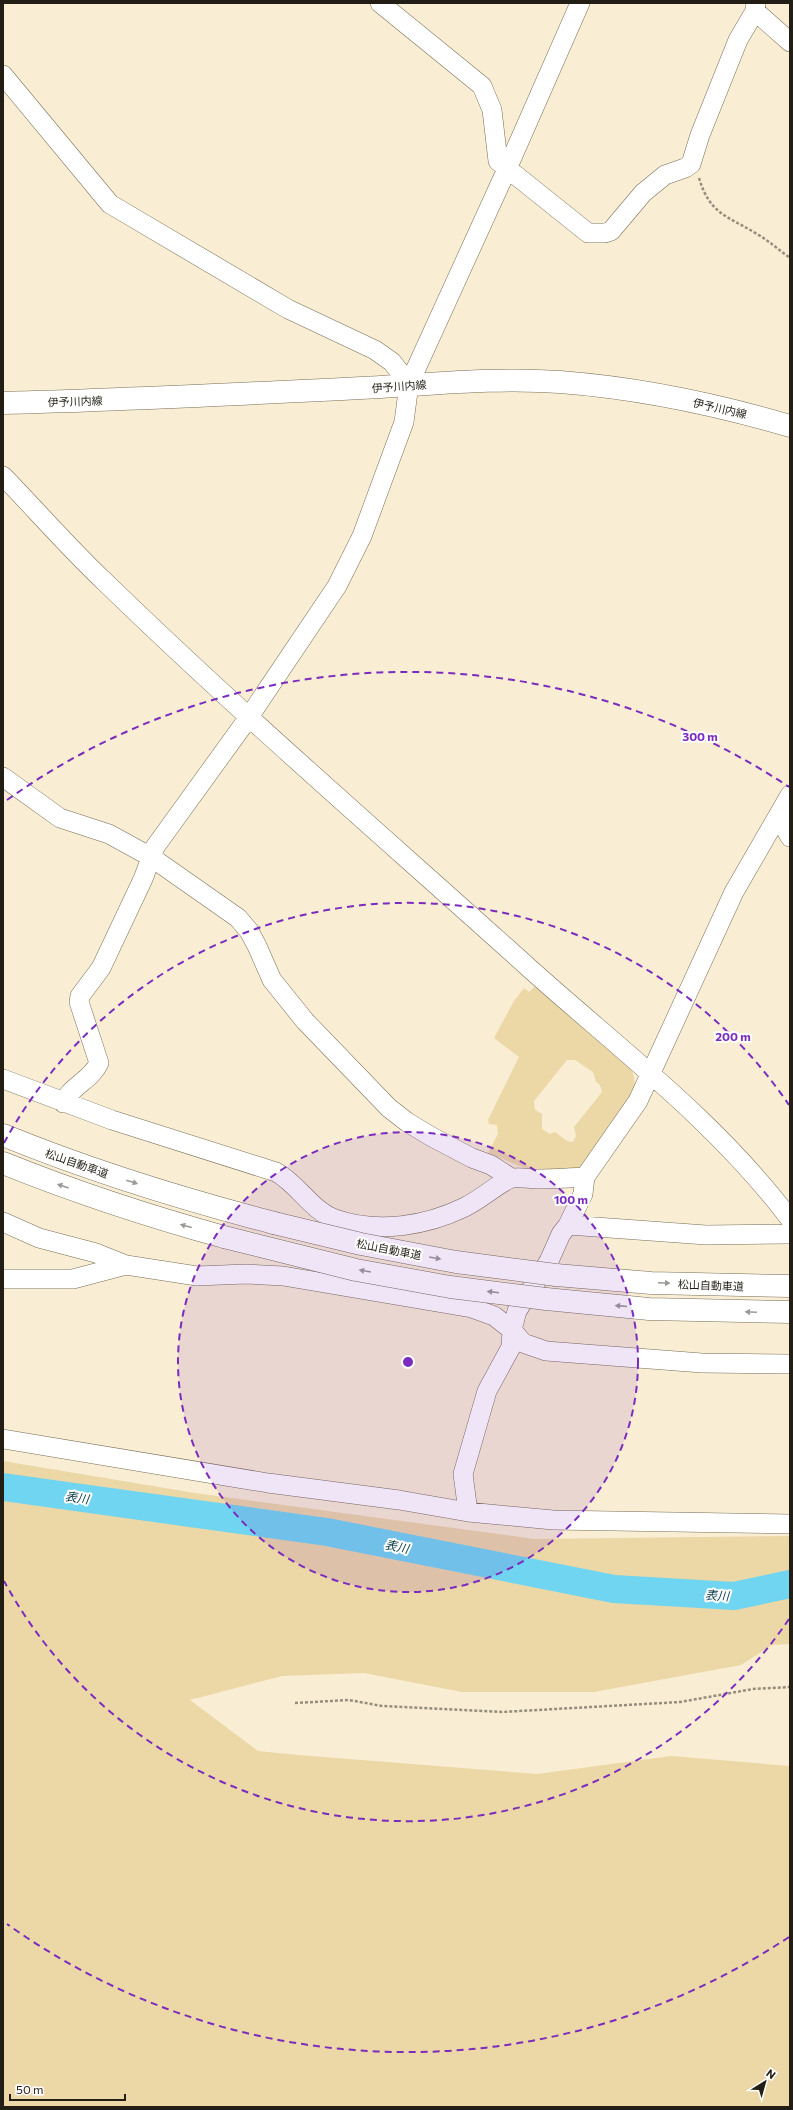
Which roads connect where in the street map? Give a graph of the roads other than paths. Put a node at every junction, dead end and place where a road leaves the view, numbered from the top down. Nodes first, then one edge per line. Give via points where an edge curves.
1 (380, 3) edge
2 (580, 3) edge
3 (755, 7) edge
4 (790, 42) edge
5 (3, 75) edge
6 (507, 170) junction
7 (409, 384) junction
8 (3, 403) edge
9 (790, 426) edge
10 (3, 476) edge
11 (249, 718) junction
12 (3, 777) edge
13 (790, 795) edge
14 (778, 816) junction
15 (790, 837) edge
16 (151, 857) junction
17 (652, 1073) junction
18 (3, 1079) edge
19 (62, 1103) junction
20 (3, 1135) edge
21 (3, 1163) edge
22 (585, 1177) junction
23 (511, 1178) junction
24 (335, 1219) junction
25 (790, 1219) edge
26 (3, 1222) edge
27 (568, 1225) junction
28 (790, 1234) edge
29 (126, 1265) junction
30 (283, 1276) junction
31 (3, 1279) edge
32 (790, 1286) edge
33 (790, 1312) edge
34 (512, 1330) junction
35 (790, 1364) edge
36 (3, 1439) edge
37 (468, 1512) junction
38 (790, 1524) edge

1 - 6 street via 482,86 492,110 498,162
2 - 6 street
3 - 4 street
3 - 6 street via 738,40 691,164 666,175 643,193 611,230 596,234 588,233
5 - 7 street via 110,204 288,309 375,350 392,362
6 - 7 street
7 - 8 main road, 伊予川内線
7 - 9 main road, 伊予川内線 via 551,382 597,386 702,403
7 - 11 street via 404,422 362,536 337,586
10 - 11 street via 103,580
11 - 16 street via 155,847
11 - 17 street via 576,1010
12 - 16 street via 60,818 108,834
13 - 14 street
14 - 15 street
14 - 17 street via 734,892
16 - 19 street via 101,968 80,996 79,1002 99,1063
16 - 23 street via 238,918 249,931 272,980 300,1015 389,1108 432,1137 472,1158 491,1164
17 - 22 street via 638,1101
17 - 25 street via 737,1156
18 - 19 street
19 - 24 street via 276,1172 287,1178 316,1206
20 -> 32 main road, 松山自動車道, bridge via 58,1157 153,1189 361,1244 456,1262 556,1275 651,1283
33 -> 21 main road, bridge via 649,1308 546,1299 450,1287 356,1270 145,1215
22 - 23 street
22 - 27 street via 583,1194
23 - 24 street via 465,1207 412,1225 391,1227
24 - 30 street
26 - 29 street via 40,1238 96,1253
27 - 28 street via 706,1235
27 - 34 street via 561,1234 549,1262 517,1311
29 - 30 street via 197,1276
29 - 31 street via 73,1279
30 - 34 street via 472,1308 494,1316
34 - 35 street via 523,1343 546,1351 702,1363
34 - 37 street via 510,1347 490,1387 463,1474
36 - 37 street via 268,1483
37 - 38 street via 553,1520

